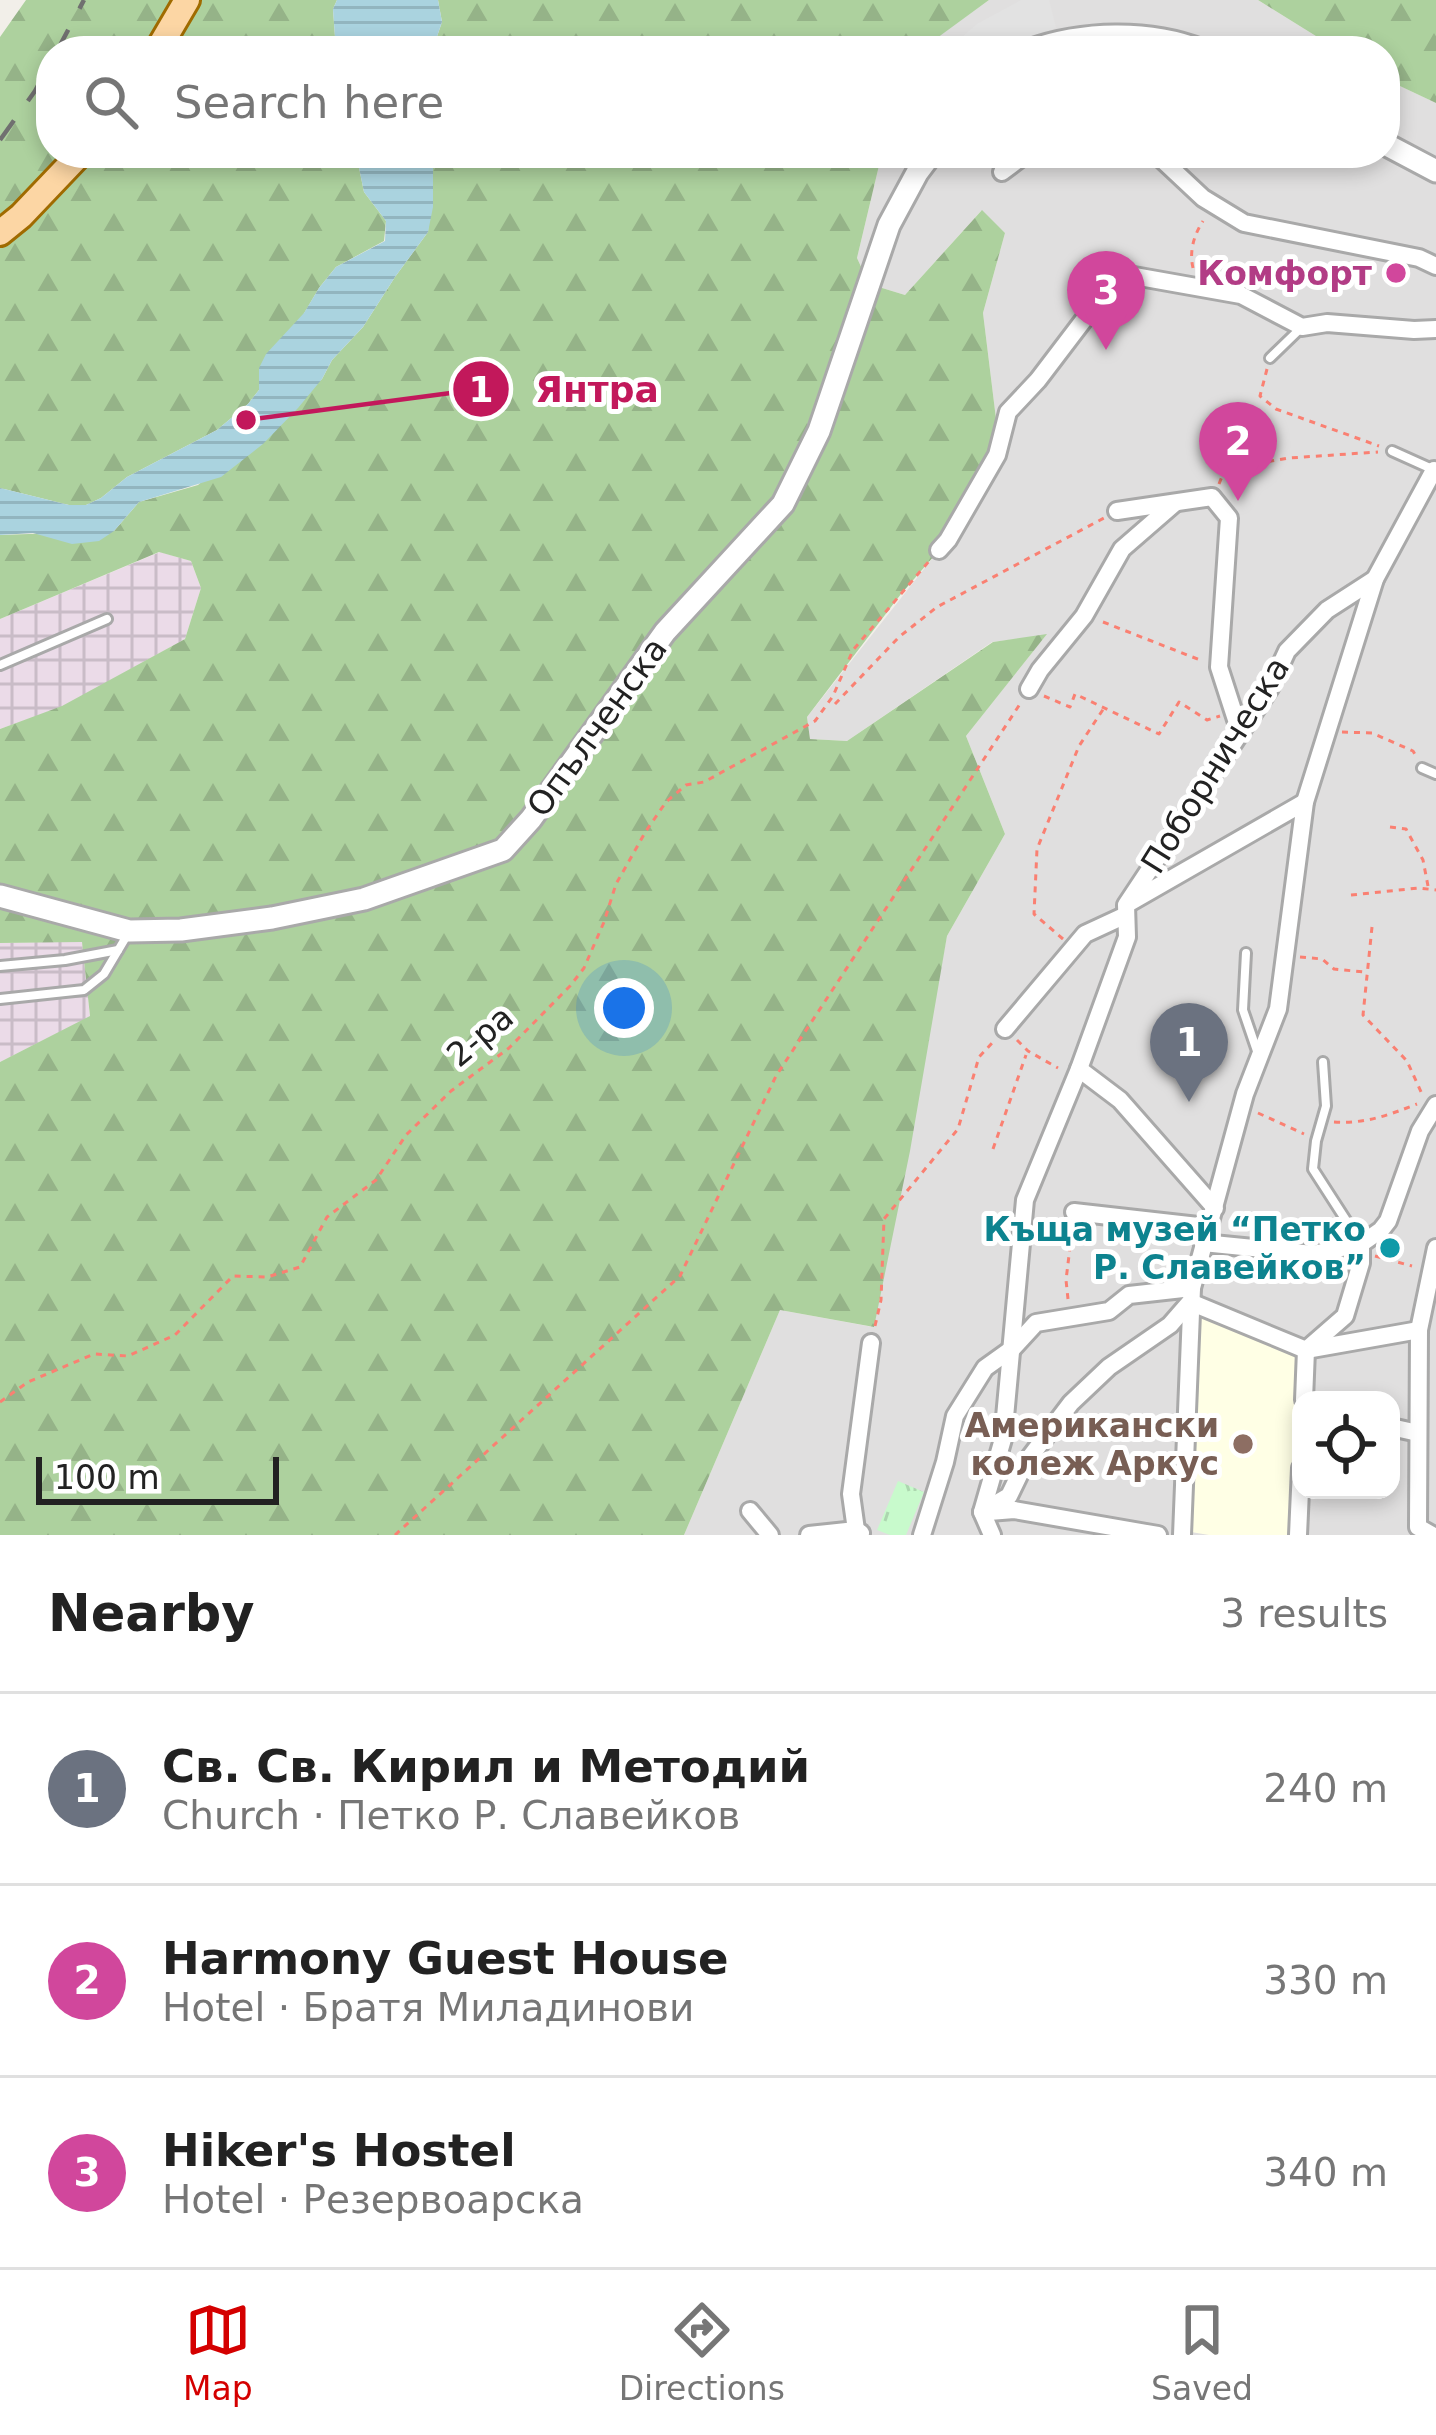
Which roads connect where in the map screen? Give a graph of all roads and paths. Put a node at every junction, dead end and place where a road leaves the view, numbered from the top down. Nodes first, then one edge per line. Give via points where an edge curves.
1 (188, 0) edge
2 (166, 36) edge
3 (1400, 152) edge
4 (66, 168) edge
5 (920, 168) edge
6 (1007, 168) edge
7 (1172, 168) edge
8 (1436, 171) edge
9 (1002, 172) dead end
10 (1213, 204) junction
11 (0, 233) edge
12 (1436, 266) edge
13 (1217, 290) junction
14 (1302, 327) junction
15 (1436, 328) edge
16 (1270, 358) joint
17 (1392, 451) junction
18 (1434, 470) edge
19 (1212, 497) junction
20 (1176, 502) junction
21 (1117, 511) joint
22 (939, 550) joint
23 (1375, 579) junction
24 (1084, 616) junction
25 (106, 619) dead end
26 (0, 665) edge
27 (1219, 667) junction
28 (1029, 689) junction
29 (835, 704) dead end
30 (1104, 708) junction
31 (1233, 711) junction
32 (1240, 732) junction
33 (1328, 733) junction
34 (1422, 768) joint
35 (1436, 774) edge
36 (1305, 802) junction
37 (1390, 827) dead end
38 (1429, 888) junction
39 (1436, 890) edge
40 (1351, 895) dead end
41 (0, 896) edge
42 (1126, 910) junction
43 (1372, 927) dead end
44 (124, 940) junction
45 (1073, 948) junction
46 (1246, 953) dead end
47 (1285, 955) junction
48 (0, 966) edge
49 (1366, 972) junction
50 (0, 1000) edge
51 (1005, 1028) junction
52 (1028, 1051) junction
53 (1259, 1057) junction
54 (1323, 1063) dead end
55 (1078, 1074) junction
56 (1431, 1103) edge
57 (1241, 1108) junction
58 (1321, 1121) junction
59 (1316, 1141) junction
60 (993, 1149) dead end
61 (1215, 1208) junction
62 (1074, 1212) joint
63 (1205, 1235) junction
64 (1361, 1248) junction
65 (1436, 1248) edge
66 (1430, 1270) junction
67 (1191, 1295) junction
68 (1070, 1318) junction
69 (1419, 1330) junction
70 (871, 1343) joint
71 (1013, 1348) junction
72 (1306, 1349) junction
73 (1304, 1391) edge
74 (0, 1402) edge
75 (1400, 1429) edge
76 (1418, 1432) junction
77 (1300, 1499) edge
78 (750, 1511) dead end
79 (982, 1512) junction
80 (860, 1533) edge
81 (397, 1534) edge
82 (770, 1535) edge
83 (809, 1535) edge
84 (922, 1535) edge
85 (992, 1535) edge
86 (1158, 1535) edge
87 (1182, 1535) edge
88 (1298, 1535) edge
89 (1432, 1535) edge

1 - 2 main road
3 - 8 street
4 - 11 main road
5 - 44 street, Опълченска via 889,225 819,431 783,504 665,632 503,850 341,904
6 - 9 street
7 - 10 street
10 - 12 street via 1244,223
10 - 13 path via 1194,235 1191,259 1195,276
13 - 14 street
13 - 22 street via 1124,274 1103,285 1008,412 997,455
14 - 15 street
14 - 16 lane
16 - 17 path via 1260,397
17 - 18 lane
17 - 19 path via 1226,469
18 - 23 street
19 - 20 street
19 - 27 street via 1229,518
20 - 21 street
20 - 24 street via 1122,549
21 - 29 path via 938,607
22 - 74 path, 2-ра via 854,650 814,721 666,802 616,884 570,986 406,1135 376,1180 327,1217 300,1267 232,1276 175,1335 128,1356 94,1354
23 - 32 street, Поборническа via 1327,610 1287,651
23 - 33 street
24 - 27 path
24 - 28 street
25 - 26 lane
27 - 31 street
28 - 30 path via 1070,706 1075,694
28 - 81 path via 776,1076 680,1276
30 - 31 path via 1159,734 1179,702 1207,720
30 - 45 path via 1079,746 1037,849 1034,914
31 - 32 street
32 - 42 street, Поборническа
33 - 34 path via 1372,733 1413,751
33 - 36 street
34 - 35 lane
36 - 42 street
36 - 47 street
37 - 38 path via 1406,829
38 - 39 path
38 - 40 path
41 - 44 street, Опълченска
42 - 45 street, Поборническа
42 - 55 street, Поборническа via 1127,937
43 - 49 path
44 - 48 lane via 65,960
44 - 50 lane via 84,990
45 - 51 street, Поборническа
46 - 53 lane via 1243,1010
47 - 49 path
47 - 53 street via 1278,1009
49 - 56 path via 1364,1015 1407,1060
51 - 52 path
51 - 70 path via 979,1057 958,1130 884,1219
52 - 55 path
52 - 60 path
53 - 57 street
54 - 58 lane
55 - 61 street via 1120,1100
55 - 71 street, Поборническа via 1025,1201
56 - 58 path via 1378,1119
56 - 64 street via 1388,1221
57 - 59 path
57 - 61 street
58 - 59 lane
59 - 64 lane via 1313,1169
61 - 63 street
62 - 63 street
62 - 68 path
63 - 64 street via 1313,1254
63 - 67 street
64 - 66 path
64 - 72 street via 1345,1316
65 - 66 street
66 - 69 street
67 - 68 street via 1130,1295 1109,1311
67 - 72 street
67 - 79 street via 1169,1325 1071,1403 1009,1496
67 - 87 street
68 - 71 street via 1036,1323
69 - 72 street
69 - 76 street
70 - 80 street via 851,1494
71 - 79 street, Поборническа via 1003,1439
71 - 84 street via 985,1368 955,1416
72 - 73 street
75 - 76 street
76 - 89 street via 1418,1527
77 - 88 street
78 - 82 street
79 - 85 street
79 - 86 street via 1014,1510
80 - 83 street

